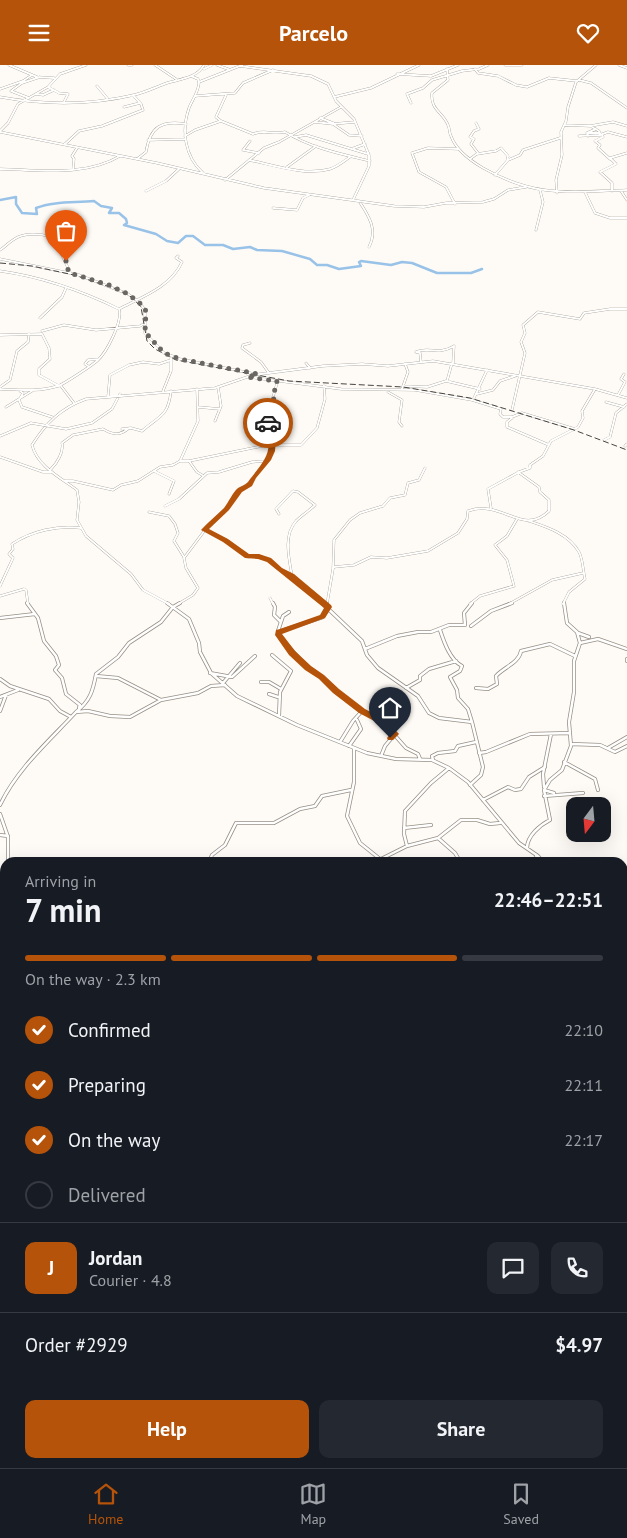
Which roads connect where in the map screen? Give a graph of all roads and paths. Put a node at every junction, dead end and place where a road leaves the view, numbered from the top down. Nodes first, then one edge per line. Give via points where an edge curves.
1 (9, 65) edge
2 (86, 65) edge
3 (128, 65) edge
4 (132, 65) edge
5 (155, 65) edge
6 (204, 65) edge
7 (212, 65) edge
8 (217, 65) edge
9 (242, 65) edge
10 (419, 65) edge
11 (458, 65) edge
12 (475, 65) edge
13 (488, 65) edge
14 (505, 65) edge
15 (522, 65) edge
16 (596, 65) edge
17 (619, 65) edge
18 (627, 68) edge
19 (202, 69) junction
20 (229, 69) junction
21 (448, 69) junction
22 (479, 69) junction
23 (274, 70) junction
24 (476, 71) junction
25 (397, 74) junction
26 (32, 75) junction
27 (191, 76) junction
28 (40, 77) junction
29 (448, 77) junction
30 (54, 78) junction
31 (177, 80) junction
32 (578, 81) junction
33 (199, 82) junction
34 (97, 86) dead end
35 (48, 87) junction
36 (0, 89) edge
37 (54, 90) junction
38 (35, 94) junction
39 (133, 95) junction
40 (226, 95) junction
41 (0, 97) edge
42 (195, 97) junction
43 (334, 97) junction
44 (29, 98) junction
45 (107, 98) junction
46 (22, 102) junction
47 (63, 102) junction
48 (140, 103) junction
49 (411, 103) dead end
50 (124, 107) dead end
51 (341, 107) junction
52 (627, 108) edge
53 (187, 116) junction
54 (320, 118) junction
55 (221, 121) junction
56 (176, 122) junction
57 (315, 122) junction
58 (355, 122) junction
59 (334, 123) junction
60 (476, 123) dead end
61 (186, 124) junction
62 (331, 124) junction
63 (565, 125) junction
64 (590, 126) junction
65 (627, 126) edge
66 (596, 129) junction
67 (0, 132) edge
68 (587, 133) junction
69 (600, 134) junction
70 (185, 136) junction
71 (362, 136) junction
72 (579, 136) dead end
73 (588, 136) junction
74 (293, 137) junction
75 (627, 137) edge
76 (561, 138) junction
77 (185, 139) junction
78 (148, 140) junction
79 (250, 141) dead end
80 (365, 144) junction
81 (65, 145) junction
82 (316, 146) junction
83 (77, 148) junction
84 (354, 148) junction
85 (460, 150) junction
86 (259, 153) junction
87 (627, 153) edge
88 (476, 154) junction
89 (369, 155) junction
90 (120, 156) junction
91 (350, 157) junction
92 (137, 159) junction
93 (248, 159) junction
94 (470, 159) junction
95 (610, 159) junction
96 (370, 161) junction
97 (507, 161) junction
98 (287, 167) junction
99 (0, 169) edge
100 (179, 169) junction
101 (73, 170) junction
102 (204, 173) junction
103 (494, 175) junction
104 (225, 180) junction
105 (526, 187) junction
106 (540, 190) junction
107 (620, 190) junction
108 (627, 190) edge
109 (146, 191) dead end
110 (612, 191) junction
111 (585, 192) junction
112 (558, 193) junction
113 (310, 194) junction
114 (353, 199) junction
115 (627, 200) edge
116 (359, 201) junction
117 (455, 204) junction
118 (273, 208) dead end
119 (627, 218) edge
120 (536, 230) dead end
121 (370, 247) dead end
122 (0, 250) edge
123 (178, 256) dead end
124 (0, 259) edge
125 (0, 271) edge
126 (70, 273) junction
127 (66, 288) junction
128 (136, 301) junction
129 (119, 309) junction
130 (627, 309) edge
131 (40, 319) dead end
132 (145, 323) junction
133 (118, 327) junction
134 (42, 331) dead end
135 (0, 335) edge
136 (23, 335) junction
137 (29, 335) junction
138 (28, 339) junction
139 (250, 343) dead end
140 (99, 359) junction
141 (421, 362) junction
142 (306, 363) dead end
143 (453, 363) junction
144 (405, 364) junction
145 (88, 366) junction
146 (310, 368) junction
147 (487, 370) junction
148 (269, 373) junction
149 (258, 374) junction
150 (624, 374) dead end
151 (518, 375) junction
152 (247, 377) junction
153 (277, 381) junction
154 (446, 381) junction
155 (61, 386) junction
156 (324, 386) junction
157 (404, 386) junction
158 (218, 387) junction
159 (0, 388) edge
160 (197, 389) junction
161 (402, 389) junction
162 (480, 389) junction
163 (594, 389) junction
164 (17, 390) junction
165 (32, 391) junction
166 (163, 391) junction
167 (171, 391) junction
168 (385, 391) junction
169 (477, 394) junction
170 (108, 395) junction
171 (120, 395) junction
172 (618, 395) junction
173 (474, 398) dead end
174 (627, 398) edge
175 (20, 399) junction
176 (606, 402) dead end
177 (74, 403) junction
178 (627, 404) edge
179 (6, 407) dead end
180 (198, 407) junction
181 (624, 407) junction
182 (220, 409) junction
183 (512, 410) dead end
184 (52, 417) junction
185 (513, 417) junction
186 (215, 421) dead end
187 (44, 424) junction
188 (402, 426) dead end
189 (129, 428) junction
190 (122, 429) dead end
191 (575, 429) junction
192 (0, 436) edge
193 (604, 440) dead end
194 (273, 444) junction
195 (549, 445) junction
196 (0, 457) edge
197 (268, 460) junction
198 (180, 461) junction
199 (189, 461) junction
200 (424, 468) dead end
201 (52, 471) junction
202 (154, 471) junction
203 (518, 472) junction
204 (202, 475) junction
205 (63, 481) junction
206 (169, 494) dead end
207 (165, 506) dead end
208 (491, 508) junction
209 (149, 512) dead end
210 (278, 514) dead end
211 (517, 519) junction
212 (528, 521) junction
213 (81, 529) junction
214 (205, 530) junction
215 (184, 557) junction
216 (334, 567) junction
217 (583, 573) junction
218 (292, 576) junction
219 (0, 586) edge
220 (0, 596) edge
221 (270, 599) dead end
222 (173, 607) junction
223 (328, 607) junction
224 (289, 612) dead end
225 (36, 615) junction
226 (0, 618) edge
227 (281, 623) junction
228 (471, 626) dead end
229 (440, 630) junction
230 (278, 632) junction
231 (577, 632) junction
232 (591, 638) junction
233 (580, 643) junction
234 (627, 649) edge
235 (364, 650) junction
236 (272, 655) dead end
237 (255, 656) dead end
238 (575, 656) junction
239 (456, 660) junction
240 (240, 663) dead end
241 (210, 673) junction
242 (96, 675) junction
243 (228, 677) junction
244 (0, 679) edge
245 (223, 683) junction
246 (261, 683) dead end
247 (226, 685) junction
248 (476, 687) dead end
249 (406, 688) junction
250 (20, 689) junction
251 (281, 689) junction
252 (6, 695) junction
253 (269, 695) dead end
254 (0, 697) edge
255 (278, 697) junction
256 (161, 700) junction
257 (81, 705) junction
258 (77, 710) junction
259 (0, 711) edge
260 (362, 711) junction
261 (280, 716) junction
262 (70, 717) junction
263 (356, 719) junction
264 (472, 723) junction
265 (551, 733) junction
266 (570, 733) junction
267 (395, 734) junction
268 (627, 737) edge
269 (340, 742) junction
270 (476, 742) junction
271 (571, 744) junction
272 (349, 745) junction
273 (627, 747) edge
274 (354, 748) junction
275 (608, 748) junction
276 (478, 753) junction
277 (380, 757) junction
278 (420, 759) junction
279 (433, 761) junction
280 (564, 762) junction
281 (545, 767) junction
282 (449, 768) junction
283 (470, 785) junction
284 (544, 789) junction
285 (351, 790) junction
286 (598, 790) dead end
287 (583, 793) dead end
288 (556, 794) junction
289 (544, 796) junction
290 (482, 800) junction
291 (0, 803) edge
292 (0, 814) edge
293 (501, 823) junction
294 (431, 825) dead end
295 (404, 828) junction
296 (0, 835) edge
297 (8, 836) junction
298 (438, 838) junction
299 (407, 846) junction
300 (527, 849) junction
301 (536, 855) edge
302 (9, 857) edge
303 (211, 857) edge
304 (378, 857) edge
305 (385, 857) edge
306 (457, 857) edge

1 - 26 street
2 - 30 street
3 - 4 street
5 - 31 street
6 - 19 street
7 - 19 street
8 - 20 street
9 - 20 street
9 - 23 street
10 - 25 street
11 - 21 street
12 - 22 street
13 - 22 street
14 - 15 street
16 - 32 street
17 - 18 street
19 - 27 street
20 - 33 street
21 - 25 street via 443,68 432,76 424,77
21 - 29 street
22 - 24 street
23 - 40 street via 245,82 236,92
23 - 43 street via 318,78 328,84
24 - 29 street via 462,71
24 - 32 street via 527,87 549,78
25 - 43 street via 359,93
26 - 28 street
26 - 36 street
27 - 31 street
27 - 33 street
28 - 30 street
28 - 44 street via 11,91
29 - 49 street via 431,81 408,94
29 - 85 street via 432,93 431,101
30 - 35 street
31 - 39 street
32 - 52 street via 591,83
32 - 63 street
33 - 42 street
34 - 45 street
35 - 37 street
35 - 38 street
37 - 38 street via 43,95
37 - 47 street via 68,94
38 - 44 street
39 - 45 street
39 - 48 street
40 - 42 street
40 - 55 street via 216,117
41 - 46 street
42 - 53 street
43 - 51 street
44 - 46 street
45 - 47 street
46 - 47 street
46 - 67 street
48 - 50 street
48 - 81 street via 143,110 79,131
51 - 54 street
51 - 58 street
53 - 56 street
53 - 61 street
54 - 57 street
54 - 59 street
55 - 70 street
55 - 74 street via 252,133 261,131 274,135 285,132
56 - 61 street
56 - 78 street via 155,127
57 - 62 street
57 - 74 street
58 - 59 street
58 - 71 street
59 - 62 street
60 - 88 street via 479,129 470,137 474,139 471,144 478,151
61 - 70 street
62 - 71 street via 348,135
63 - 64 street
63 - 76 street
64 - 65 street via 613,122
64 - 66 street
66 - 68 street
66 - 69 street
67 - 81 street
68 - 69 street
68 - 73 street
69 - 73 street
69 - 75 street via 608,132
69 - 95 street via 603,137 595,141
70 - 77 street
71 - 80 street
72 - 73 street
74 - 82 street
74 - 84 street via 306,135
74 - 86 street
76 - 97 street via 523,150
76 - 112 street via 562,159 556,180
77 - 78 street
77 - 102 street via 190,160
78 - 92 street via 146,151
79 - 86 street via 244,150
80 - 84 street
80 - 89 street
81 - 83 street
82 - 91 street
82 - 98 street
83 - 90 street
83 - 101 street via 72,156
84 - 89 street
85 - 94 street
85 - 117 street via 442,147 412,153 419,172 446,187
86 - 93 street
87 - 95 street
88 - 94 street
88 - 97 street via 501,148 508,156
89 - 96 street
90 - 92 street
90 - 101 street via 108,164
91 - 96 street
91 - 98 street via 327,169
92 - 100 street
93 - 98 street
93 - 104 street
94 - 103 street
95 - 110 street via 616,164 600,172 612,183
96 - 114 street
97 - 103 street
99 - 101 street
100 - 102 street
100 - 109 street via 166,181
102 - 104 street
103 - 105 street
104 - 113 street
105 - 106 street
105 - 117 street via 508,190 491,200
106 - 112 street
106 - 120 street via 543,204
107 - 108 street
107 - 110 street
107 - 115 street
110 - 111 street
111 - 112 street
111 - 119 street via 595,213 610,218
113 - 114 street
113 - 118 street via 297,210
114 - 116 street
116 - 117 street via 419,207
116 - 121 street via 371,223 374,237
122 - 126 street via 19,237 58,239
123 - 128 street via 176,258 182,262 177,273
124 - 126 street
125 - 127 street via 34,276
126 - 128 street via 109,285
127 - 129 street
127 - 131 street via 62,297
128 - 129 street
128 - 132 street via 146,311
129 - 133 street
130 - 151 street via 598,309 584,313 580,319 538,312 523,325 524,369
132 - 133 street
132 - 149 street via 145,333 165,353 182,360
133 - 134 street via 96,329 66,325
133 - 140 street
135 - 136 street
136 - 137 street
136 - 138 street
137 - 138 street
137 - 155 street via 42,335 49,348 49,361 39,369 40,375
138 - 159 street via 28,343 17,351 10,381
139 - 148 street via 242,348 265,365
140 - 145 street
140 - 145 street via 88,360 85,364
141 - 143 street
141 - 143 street via 420,353 416,351 444,353 454,346
141 - 144 street
142 - 146 street
143 - 147 street
143 - 154 street
144 - 146 street
144 - 157 street via 408,372
145 - 155 street
146 - 148 street
147 - 151 street
147 - 162 street
148 - 149 street
149 - 152 street
150 - 172 street
151 - 163 street
151 - 169 street via 500,381 493,390
151 - 183 street via 516,405
152 - 153 street
152 - 158 street
153 - 156 street
153 - 194 street via 273,397 276,406 267,421
154 - 157 street via 427,387
154 - 162 street
155 - 165 street
155 - 177 street
156 - 168 street
156 - 194 street via 326,403 318,417 317,429 300,445
157 - 161 street
158 - 160 street
158 - 182 street
159 - 164 street
160 - 167 street
160 - 180 street
161 - 168 street
161 - 185 street via 481,402 501,409 503,417
162 - 169 street
163 - 172 street
163 - 191 street via 582,411 581,423
164 - 165 street
164 - 175 street via 23,393
165 - 175 street
166 - 167 street
166 - 170 street via 171,371 171,359 159,364 129,365 110,375
166 - 171 street
167 - 189 street via 168,408 154,423 142,431
168 - 188 street via 402,401 399,422
169 - 173 street
170 - 171 street
170 - 177 street
171 - 187 street via 112,409 92,423 66,429
172 - 174 street
175 - 179 street
175 - 184 street via 22,407
176 - 181 street
177 - 184 street
178 - 181 street
180 - 182 street
180 - 198 street via 194,435
181 - 193 street via 616,413 610,438
182 - 186 street
184 - 187 street
185 - 191 street via 528,414
185 - 195 street via 507,422 507,427
187 - 192 street via 30,423
187 - 201 street via 32,443 32,449
189 - 190 street
189 - 201 street via 123,433 103,429 68,437 62,443 59,460
191 - 195 street via 552,439
194 - 197 street
194 - 199 street
195 - 203 street via 543,457 530,468
196 - 201 street via 43,472
197 - 204 street
197 - 214 street via 250,485 240,490 227,509
198 - 199 street
198 - 202 street
199 - 204 street
200 - 216 street via 418,480 408,483 405,495 390,497 384,505 350,520 334,540
201 - 205 street
202 - 205 street via 114,490
202 - 206 street via 174,481
203 - 208 street via 488,489
203 - 212 street via 539,487 549,502 547,514 538,520
204 - 207 street via 179,499
205 - 213 street via 78,491 76,519
208 - 211 street
208 - 216 street via 478,507 468,511 458,533 428,551 387,558 372,557 354,565
209 - 215 street via 171,518 178,533 174,541
210 - 218 street via 276,509 294,491 316,505 297,521 290,532 286,549
211 - 212 street
211 - 229 street via 507,536 495,545 507,560 514,586 482,595 465,611 466,624 449,625
212 - 217 street via 552,528 566,538 579,551
213 - 219 street via 34,533 11,544 13,548 9,554 13,558
213 - 222 street via 87,538 131,574 143,590
214 - 215 street
214 - 218 street via 248,557 259,556 269,560
215 - 222 street via 188,574 198,587 193,595
216 - 223 street
217 - 228 street via 552,580 491,611
217 - 231 street via 584,582 569,592 563,604 567,623
218 - 223 street
220 - 225 street via 24,588 27,602
221 - 227 street via 274,615
222 - 241 street via 191,622
222 - 242 street via 160,622 129,643
223 - 230 street via 320,618
223 - 235 street via 362,641
224 - 227 street
225 - 226 street
225 - 257 street via 44,641 57,658 59,665 56,670 66,694
227 - 230 street
229 - 235 street via 397,636
229 - 239 street via 445,645
230 - 260 street via 308,668
231 - 232 street
231 - 233 street
232 - 233 street
232 - 234 street via 603,639
233 - 238 street
235 - 249 street via 378,668
236 - 251 street via 291,671
237 - 243 street via 233,677
238 - 248 street via 550,643 524,649 517,661 504,667 496,676 497,684 488,689
238 - 266 street
239 - 249 street via 448,665 428,668 420,680
239 - 264 street via 460,671 450,677
240 - 243 street
241 - 243 street
241 - 245 street
242 - 256 street via 118,679
242 - 257 street via 94,691
243 - 245 street
244 - 250 street
245 - 247 street
246 - 251 street via 269,681
247 - 256 street
247 - 261 street via 239,697
249 - 264 street via 418,696 426,711 434,716
250 - 252 street
250 - 262 street via 49,699
251 - 255 street
252 - 254 street
252 - 259 street
253 - 255 street
255 - 261 street
256 - 258 street via 130,717
257 - 258 street
258 - 262 street
260 - 263 street
260 - 267 street via 383,722
261 - 269 street
262 - 291 street via 17,775
263 - 269 street
263 - 272 street via 361,729
264 - 270 street
265 - 266 street
265 - 276 street via 530,734
265 - 281 street
266 - 271 street
267 - 277 street
267 - 278 street
268 - 275 street
269 - 272 street
270 - 276 street
270 - 279 street via 458,746 455,751 436,753 432,756
271 - 275 street
271 - 280 street
272 - 274 street
273 - 275 street via 615,752
274 - 277 street
274 - 285 street
276 - 283 street via 482,773
277 - 278 street
278 - 279 street
279 - 282 street
280 - 284 street via 561,771
280 - 286 street via 595,779
281 - 284 street
281 - 290 street via 529,777 521,789 508,787
282 - 283 street
282 - 295 street via 405,811
283 - 290 street
284 - 288 street
284 - 289 street
285 - 303 street via 322,796 315,806 300,809 276,823 236,823 225,845
285 - 304 street via 347,816 360,843
287 - 288 street
288 - 289 street
289 - 300 street via 550,820 540,825 527,843
290 - 293 street
292 - 297 street
293 - 298 street via 465,819
293 - 300 street
294 - 295 street
295 - 299 street
296 - 297 street
297 - 302 street
298 - 299 street
298 - 306 street
299 - 305 street
300 - 301 street

